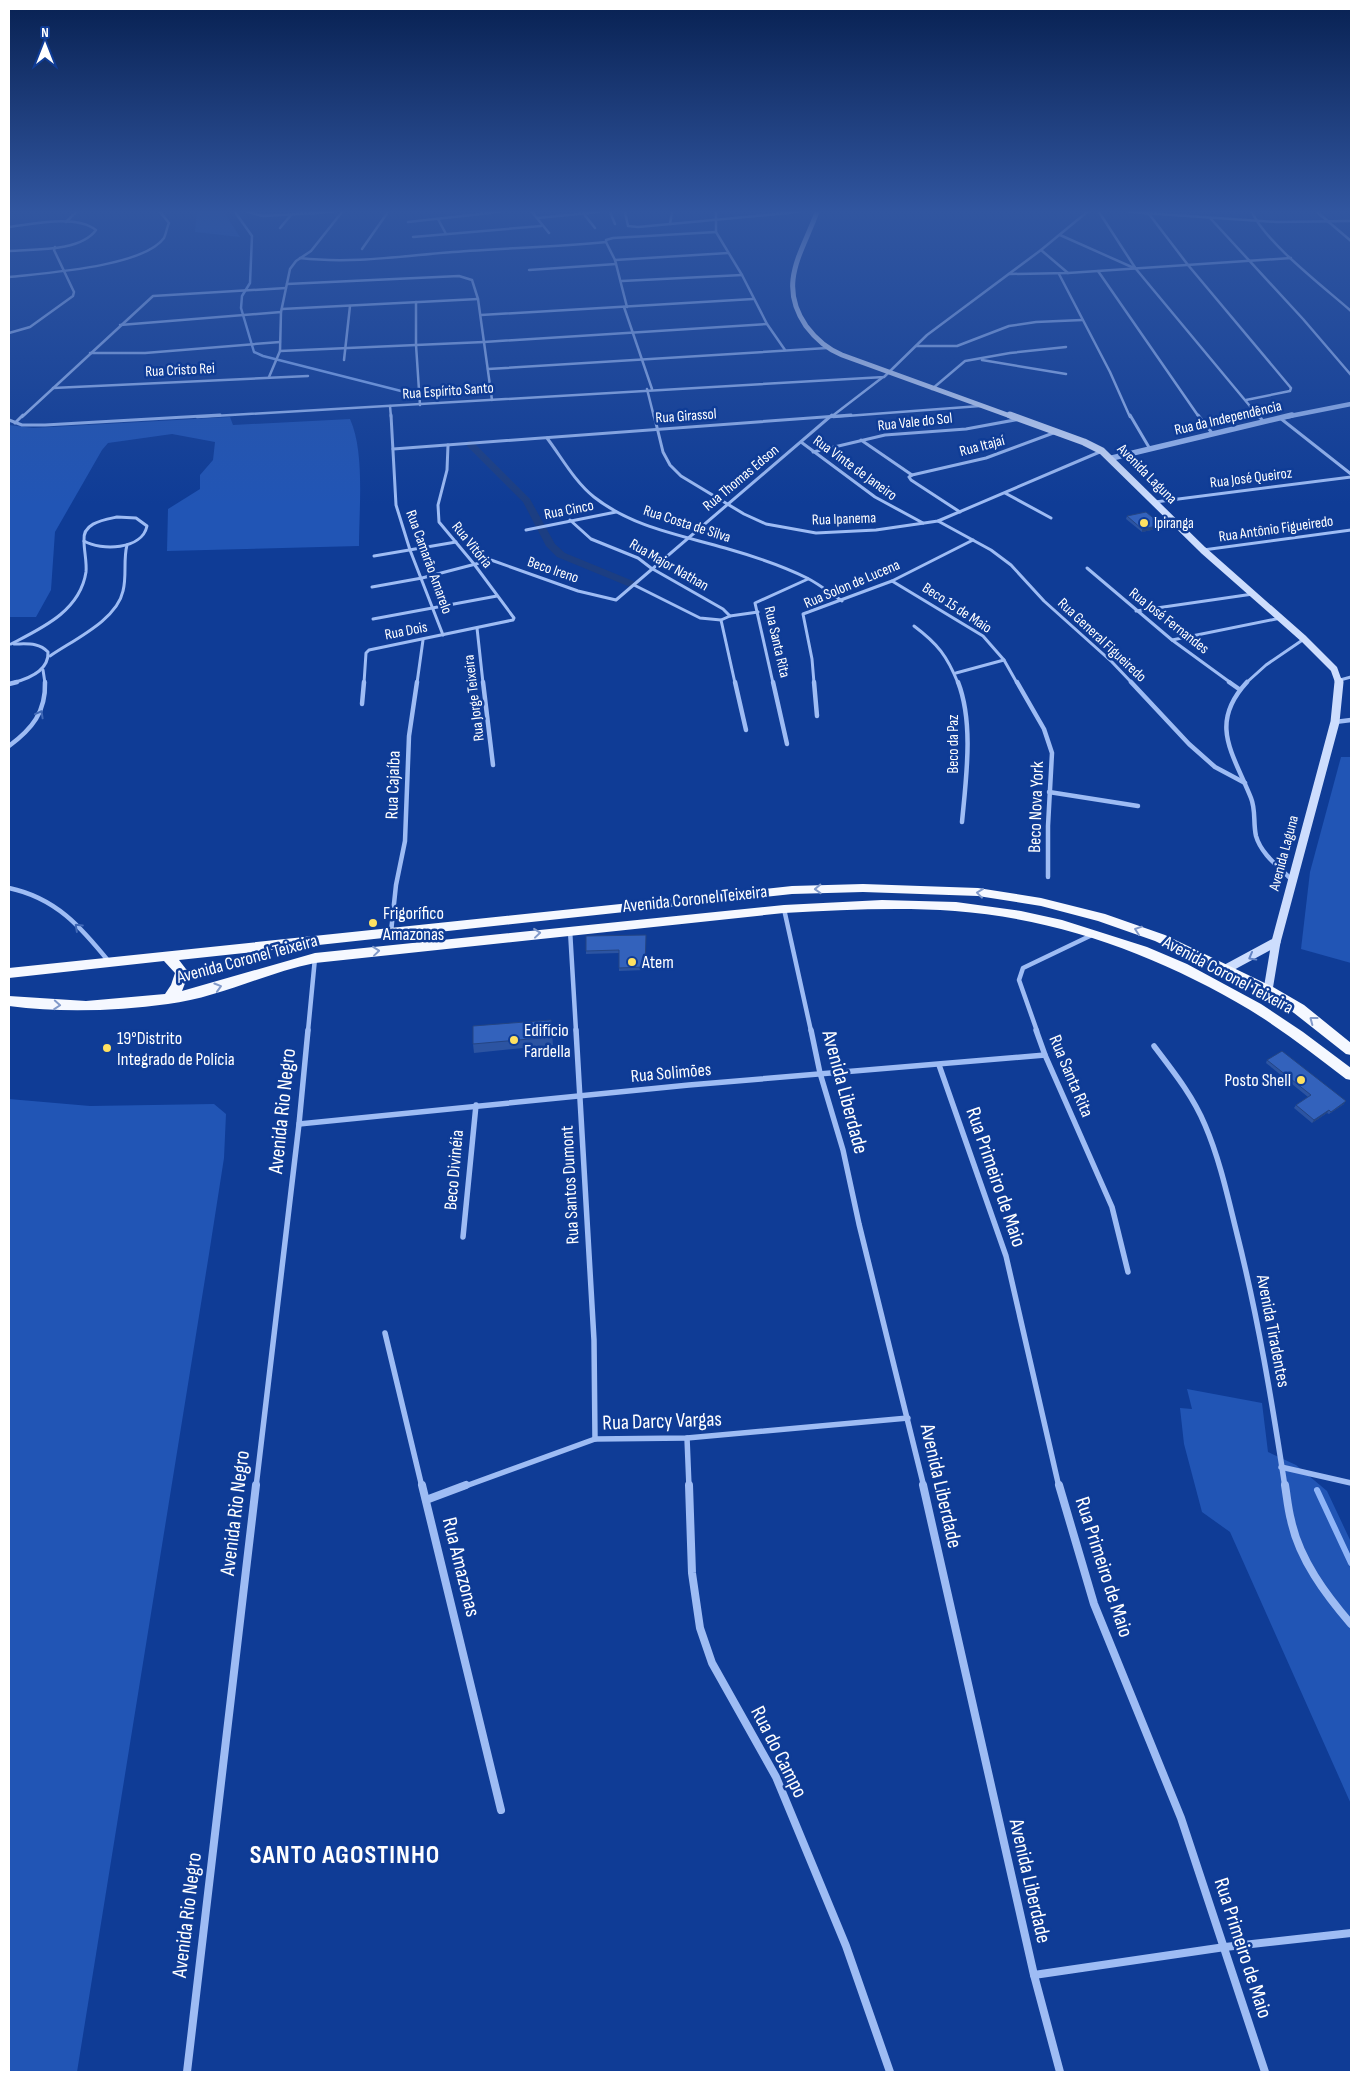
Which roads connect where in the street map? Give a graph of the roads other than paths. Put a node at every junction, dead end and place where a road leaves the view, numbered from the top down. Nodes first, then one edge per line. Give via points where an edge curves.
1 (56, 309) edge
2 (138, 309) edge
3 (307, 309) edge
4 (350, 309) edge
5 (416, 309) edge
6 (479, 309) edge
7 (587, 309) edge
8 (627, 309) edge
9 (759, 309) edge
10 (798, 309) edge
11 (961, 309) edge
12 (1077, 309) edge
13 (1124, 309) edge
14 (1170, 309) edge
15 (1225, 309) edge
16 (1293, 309) edge
17 (281, 311) junction
18 (480, 315) junction
19 (1082, 320) junction
20 (767, 324) junction
21 (120, 325) junction
22 (633, 332) junction
23 (9, 333) edge
24 (280, 342) junction
25 (484, 342) junction
26 (416, 345) junction
27 (916, 346) junction
28 (1066, 347) dead end
29 (827, 348) junction
30 (346, 349) junction
31 (785, 350) junction
32 (280, 351) junction
33 (90, 353) junction
34 (977, 359) junction
35 (344, 360) dead end
36 (643, 360) junction
37 (488, 369) junction
38 (889, 373) junction
39 (1066, 374) dead end
40 (1351, 375) edge
41 (308, 376) dead end
42 (269, 377) junction
43 (884, 377) junction
44 (53, 388) junction
45 (647, 389) junction
46 (652, 389) junction
47 (932, 389) junction
48 (492, 400) junction
49 (1246, 400) junction
50 (420, 405) junction
51 (1350, 405) edge
52 (390, 406) junction
53 (980, 406) junction
54 (829, 418) junction
55 (1280, 418) junction
56 (1020, 419) junction
57 (9, 420) edge
58 (1263, 421) junction
59 (16, 423) junction
60 (656, 429) junction
61 (1056, 432) junction
62 (1212, 433) junction
63 (547, 438) junction
64 (861, 440) junction
65 (801, 442) junction
66 (448, 445) junction
67 (394, 449) junction
68 (1150, 449) junction
69 (1102, 451) junction
70 (813, 452) junction
71 (1112, 458) junction
72 (912, 474) junction
73 (1351, 476) edge
74 (1004, 493) junction
75 (1154, 502) junction
76 (728, 506) junction
77 (617, 512) junction
78 (960, 512) junction
79 (1051, 518) dead end
80 (570, 520) junction
81 (938, 521) junction
82 (924, 523) junction
83 (526, 530) dead end
84 (1351, 530) edge
85 (687, 538) junction
86 (84, 540) junction
87 (973, 540) junction
88 (456, 542) junction
89 (127, 544) junction
90 (410, 550) junction
91 (1203, 550) junction
92 (374, 556) dead end
93 (474, 564) junction
94 (652, 568) junction
95 (1087, 568) dead end
96 (422, 578) junction
97 (808, 579) junction
98 (892, 581) junction
99 (634, 585) junction
100 (372, 587) dead end
101 (1253, 594) junction
102 (497, 596) junction
103 (616, 600) joint
104 (842, 601) junction
105 (433, 608) junction
106 (1136, 611) junction
107 (758, 612) junction
108 (730, 616) junction
109 (1280, 618) junction
110 (373, 619) dead end
111 (721, 620) junction
112 (511, 621) joint
113 (914, 626) dead end
114 (477, 628) junction
115 (443, 635) junction
116 (1304, 638) junction
117 (423, 640) junction
118 (1172, 640) junction
119 (10, 644) edge
120 (50, 656) junction
121 (1004, 660) junction
122 (43, 670) junction
123 (956, 672) junction
124 (1351, 678) edge
125 (1340, 680) junction
126 (9, 684) edge
127 (1239, 689) junction
128 (362, 704) dead end
129 (817, 716) dead end
130 (1351, 720) edge
131 (1335, 722) junction
132 (746, 730) dead end
133 (787, 744) dead end
134 (9, 746) edge
135 (493, 765) dead end
136 (1244, 783) junction
137 (1049, 792) junction
138 (1138, 806) dead end
139 (962, 822) dead end
140 (1048, 877) dead end
141 (1292, 880) junction
142 (9, 888) edge
143 (784, 909) junction
144 (570, 930) junction
145 (391, 932) junction
146 (1096, 933) junction
147 (1276, 942) junction
148 (168, 958) junction
149 (315, 958) junction
150 (110, 963) junction
151 (1226, 969) junction
152 (9, 973) edge
153 (1268, 990) junction
154 (168, 999) junction
155 (9, 1001) edge
156 (1154, 1046) dead end
157 (1351, 1050) edge
158 (1046, 1055) junction
159 (939, 1065) junction
160 (820, 1073) junction
161 (1351, 1075) edge
162 (580, 1095) junction
163 (476, 1105) junction
164 (299, 1124) junction
165 (463, 1238) dead end
166 (1128, 1272) dead end
167 (385, 1333) dead end
168 (908, 1418) junction
169 (687, 1438) junction
170 (595, 1439) junction
171 (1281, 1466) junction
172 (1351, 1483) edge
173 (426, 1500) junction
174 (1351, 1624) edge
175 (501, 1810) dead end
176 (1351, 1933) edge
177 (1225, 1947) junction
178 (1034, 1975) junction
179 (186, 2072) edge
180 (890, 2072) edge
181 (1060, 2072) edge
182 (1265, 2072) edge

1 - 23 street via 30,327
2 - 21 street
3 - 17 street
4 - 30 street
5 - 26 street
6 - 18 street
7 - 18 street
8 - 22 street
9 - 20 street
10 - 29 main road, Avenida Laguna via 812,333
11 - 27 street
12 - 19 street
13 - 62 street
14 - 49 street
15 - 49 street via 1291,388 1284,393
16 - 40 street
17 - 21 street
17 - 24 street
18 - 25 street
19 - 27 street via 1009,326 952,347
19 - 68 street via 1135,427
20 - 22 street
20 - 31 street
21 - 33 street
22 - 25 street
22 - 36 street
24 - 32 street
24 - 33 street via 145,353
25 - 26 street
25 - 37 street
26 - 30 street
26 - 50 street
27 - 38 street
28 - 34 street
29 - 31 street
29 - 38 main road, Avenida Laguna
30 - 32 street
30 - 35 street
31 - 36 street
32 - 42 street
33 - 44 street
34 - 39 street
34 - 47 street via 957,367
36 - 37 street
36 - 46 street
37 - 48 street
38 - 43 street
38 - 47 main road, Avenida Laguna
41 - 42 street, Rua Cristo Rei
42 - 44 street, Rua Cristo Rei
43 - 46 street, Rua Espírito Santo
43 - 54 street, Rua Thomas Edson
44 - 59 street
45 - 46 street, Rua Espírito Santo
45 - 48 street, Rua Espírito Santo
45 - 60 street, Rua Ipanema
47 - 53 main road, Avenida Laguna
48 - 50 street, Rua Espírito Santo
49 - 58 street
50 - 52 street, Rua Espírito Santo
51 - 55 street, Rua da Independência
52 - 59 street, Rua Espírito Santo via 45,426
52 - 67 street, Rua Camarão Amarelo
53 - 54 street, Rua Girassol
53 - 56 main road, Avenida Laguna
54 - 60 street, Rua Girassol
54 - 65 street, Rua Thomas Edson
55 - 58 street, Rua da Independência
55 - 73 street
56 - 61 main road, Avenida Laguna
56 - 64 street, Rua Vale do Sol via 966,429
57 - 59 street, Rua Espírito Santo
58 - 62 street, Rua da Independência
60 - 63 street, Rua Girassol
60 - 76 street, Rua Ipanema via 663,452 681,476
61 - 69 main road, Avenida Laguna
61 - 72 street, Rua Itajaí via 986,458
62 - 68 street, Rua da Independência
63 - 66 street, Rua Girassol
63 - 77 street, Rua Costa de Silva via 589,492
64 - 70 street, Rua Vale do Sol
64 - 72 street
65 - 70 street, Rua Vinte de Janeiro
65 - 76 street, Rua Thomas Edson
66 - 67 street, Rua Girassol
66 - 88 street, Rua Vitória via 447,470 438,514 444,530
67 - 90 street, Rua Camarão Amarelo via 396,505
68 - 71 street, Rua da Independência
69 - 71 main road, Avenida Laguna
69 - 74 street, Rua Ipanema
70 - 82 street, Rua Vinte de Janeiro via 893,509
71 - 75 main road, Avenida Laguna
72 - 78 street via 911,480
73 - 75 street, Rua José Queiroz
74 - 78 street, Rua Ipanema
74 - 79 street
75 - 91 main road, Avenida Laguna
76 - 82 street, Rua Ipanema via 766,524 816,533 876,530
76 - 85 street, Rua Thomas Edson
77 - 80 street, Rua Cinco
77 - 85 street, Rua Costa de Silva
78 - 81 street, Rua Ipanema
80 - 83 street, Rua Cinco
80 - 94 street, Rua Major Nathan via 591,539 638,558
81 - 82 street, Rua Ipanema
81 - 87 street, Rua General Figueiredo
84 - 91 street, Rua Antônio Figueiredo
85 - 94 street, Rua Thomas Edson
85 - 97 street, Rua Costa de Silva
86 - 89 street via 105,548
86 - 89 street via 84,531 97,522 125,517 143,521 147,526 143,536
86 - 119 street via 86,570 82,587 72,605 55,620
87 - 98 street, Rua Solon de Lucena
87 - 136 street, Rua General Figueiredo via 1011,565 1044,601 1112,662 1189,744 1215,767
88 - 90 street
88 - 93 street, Rua Vitória
89 - 120 street via 121,598 113,610
90 - 92 street
90 - 96 street, Rua Camarão Amarelo
91 - 101 main road, Avenida Laguna
93 - 96 street
93 - 102 street, Rua Vitória
93 - 103 street, Beco Ireno via 494,560 578,591
94 - 99 street, Rua Thomas Edson
94 - 108 street, Rua Major Nathan
95 - 106 street, Rua José Fernandes
96 - 100 street
96 - 105 street, Rua Camarão Amarelo
97 - 104 street, Rua Costa de Silva
97 - 107 street, Rua Santa Rita via 758,600 755,603
98 - 104 street, Rua Solon de Lucena
98 - 121 street, Beco 15 de Maio via 983,636
99 - 103 street, Rua Thomas Edson
99 - 111 street via 700,618
101 - 106 street
101 - 109 main road, Avenida Laguna
102 - 105 street
102 - 112 street, Rua Vitória via 514,618
104 - 129 street, Rua Solon de Lucena via 804,614
105 - 110 street
105 - 115 street, Rua Camarão Amarelo
106 - 118 street, Rua José Fernandes
107 - 108 street
107 - 133 street, Rua Santa Rita
108 - 111 street
109 - 116 main road, Avenida Laguna
109 - 118 street
111 - 132 street
112 - 114 street, Rua Dois
113 - 123 street, Beco da Paz via 929,634 942,647
114 - 115 street, Rua Dois
114 - 135 street, Rua Jorge Teixeira
115 - 117 street, Rua Dois
116 - 125 main road, Avenida Laguna via 1334,668
116 - 127 street via 1276,656
117 - 128 street, Rua Dois via 366,653
117 - 145 street, Rua Cajaíba via 409,736 405,841
118 - 127 street, Rua José Fernandes
119 - 120 street via 40,646
120 - 122 street
121 - 123 street
121 - 137 street, Beco Nova York via 1048,739 1052,753
122 - 126 street
134 -> 122 street via 30,730 42,712 46,700
123 - 139 street, Beco da Paz via 967,736
124 - 125 street
125 - 131 main road, Avenida Laguna
127 - 136 street via 1225,729
130 - 131 street
131 - 141 main road, Avenida Laguna
136 - 141 street via 1253,801 1256,838
137 - 138 street
137 - 140 street, Beco Nova York
141 - 147 main road, Avenida Laguna
150 -> 142 street via 88,936 54,904 37,894
143 - 144 highway, Avenida Coronel Teixeira
143 - 146 highway, Avenida Coronel Teixeira via 839,905 946,906 982,909
143 - 160 street, Avenida Liberdade
149 -> 144 highway, Avenida Coronel Teixeira
144 - 162 street, Rua Santos Dumont
145 - 148 highway, Avenida Coronel Teixeira
151 -> 145 highway, Avenida Coronel Teixeira via 1160,938 1101,917 1040,902 978,892 912,888 792,890
146 - 158 street, Rua Santa Rita via 1023,968 1019,980
146 - 161 highway, Avenida Coronel Teixeira via 1186,969 1239,998 1290,1029
147 -> 151 main road
147 - 153 main road, Avenida Laguna
148 - 150 highway, Avenida Coronel Teixeira
148 - 154 highway via 182,974
154 -> 149 highway, Avenida Coronel Teixeira
149 - 164 street, Avenida Rio Negro
150 - 152 highway, Avenida Coronel Teixeira
151 - 153 highway, Avenida Coronel Teixeira
157 -> 153 highway, Avenida Coronel Teixeira via 1299,1009
155 -> 154 highway, Avenida Coronel Teixeira via 66,1006
156 - 171 street, Avenida Tiradentes via 1178,1077 1205,1124 1227,1192 1269,1385
158 - 159 street, Rua Solimões
158 - 166 street, Rua Santa Rita via 1112,1207
159 - 160 street, Rua Solimões
159 - 177 street, Rua Primeiro de Maio via 1006,1256 1054,1468 1094,1604 1181,1818
160 - 162 street, Rua Solimões
160 - 168 street, Avenida Liberdade
162 - 163 street, Rua Solimões
162 - 170 street, Rua Santos Dumont via 594,1340
163 - 164 street, Rua Solimões
163 - 165 street, Beco Divinéia
164 - 179 street, Avenida Rio Negro
167 - 173 street, Rua Amazonas
168 - 169 street, Rua Darcy Vargas
168 - 178 street, Avenida Liberdade
169 - 170 street, Rua Darcy Vargas
169 - 180 street, Rua do Campo via 692,1573 700,1628 712,1662 776,1777 846,1946
170 - 173 street, Rua Darcy Vargas
171 - 172 street
171 - 174 street, Avenida Tiradentes via 1291,1522 1306,1560 1333,1603
173 - 175 street, Rua Amazonas
176 - 177 street
177 - 178 street
177 - 182 street, Rua Primeiro de Maio
178 - 181 street, Avenida Liberdade

